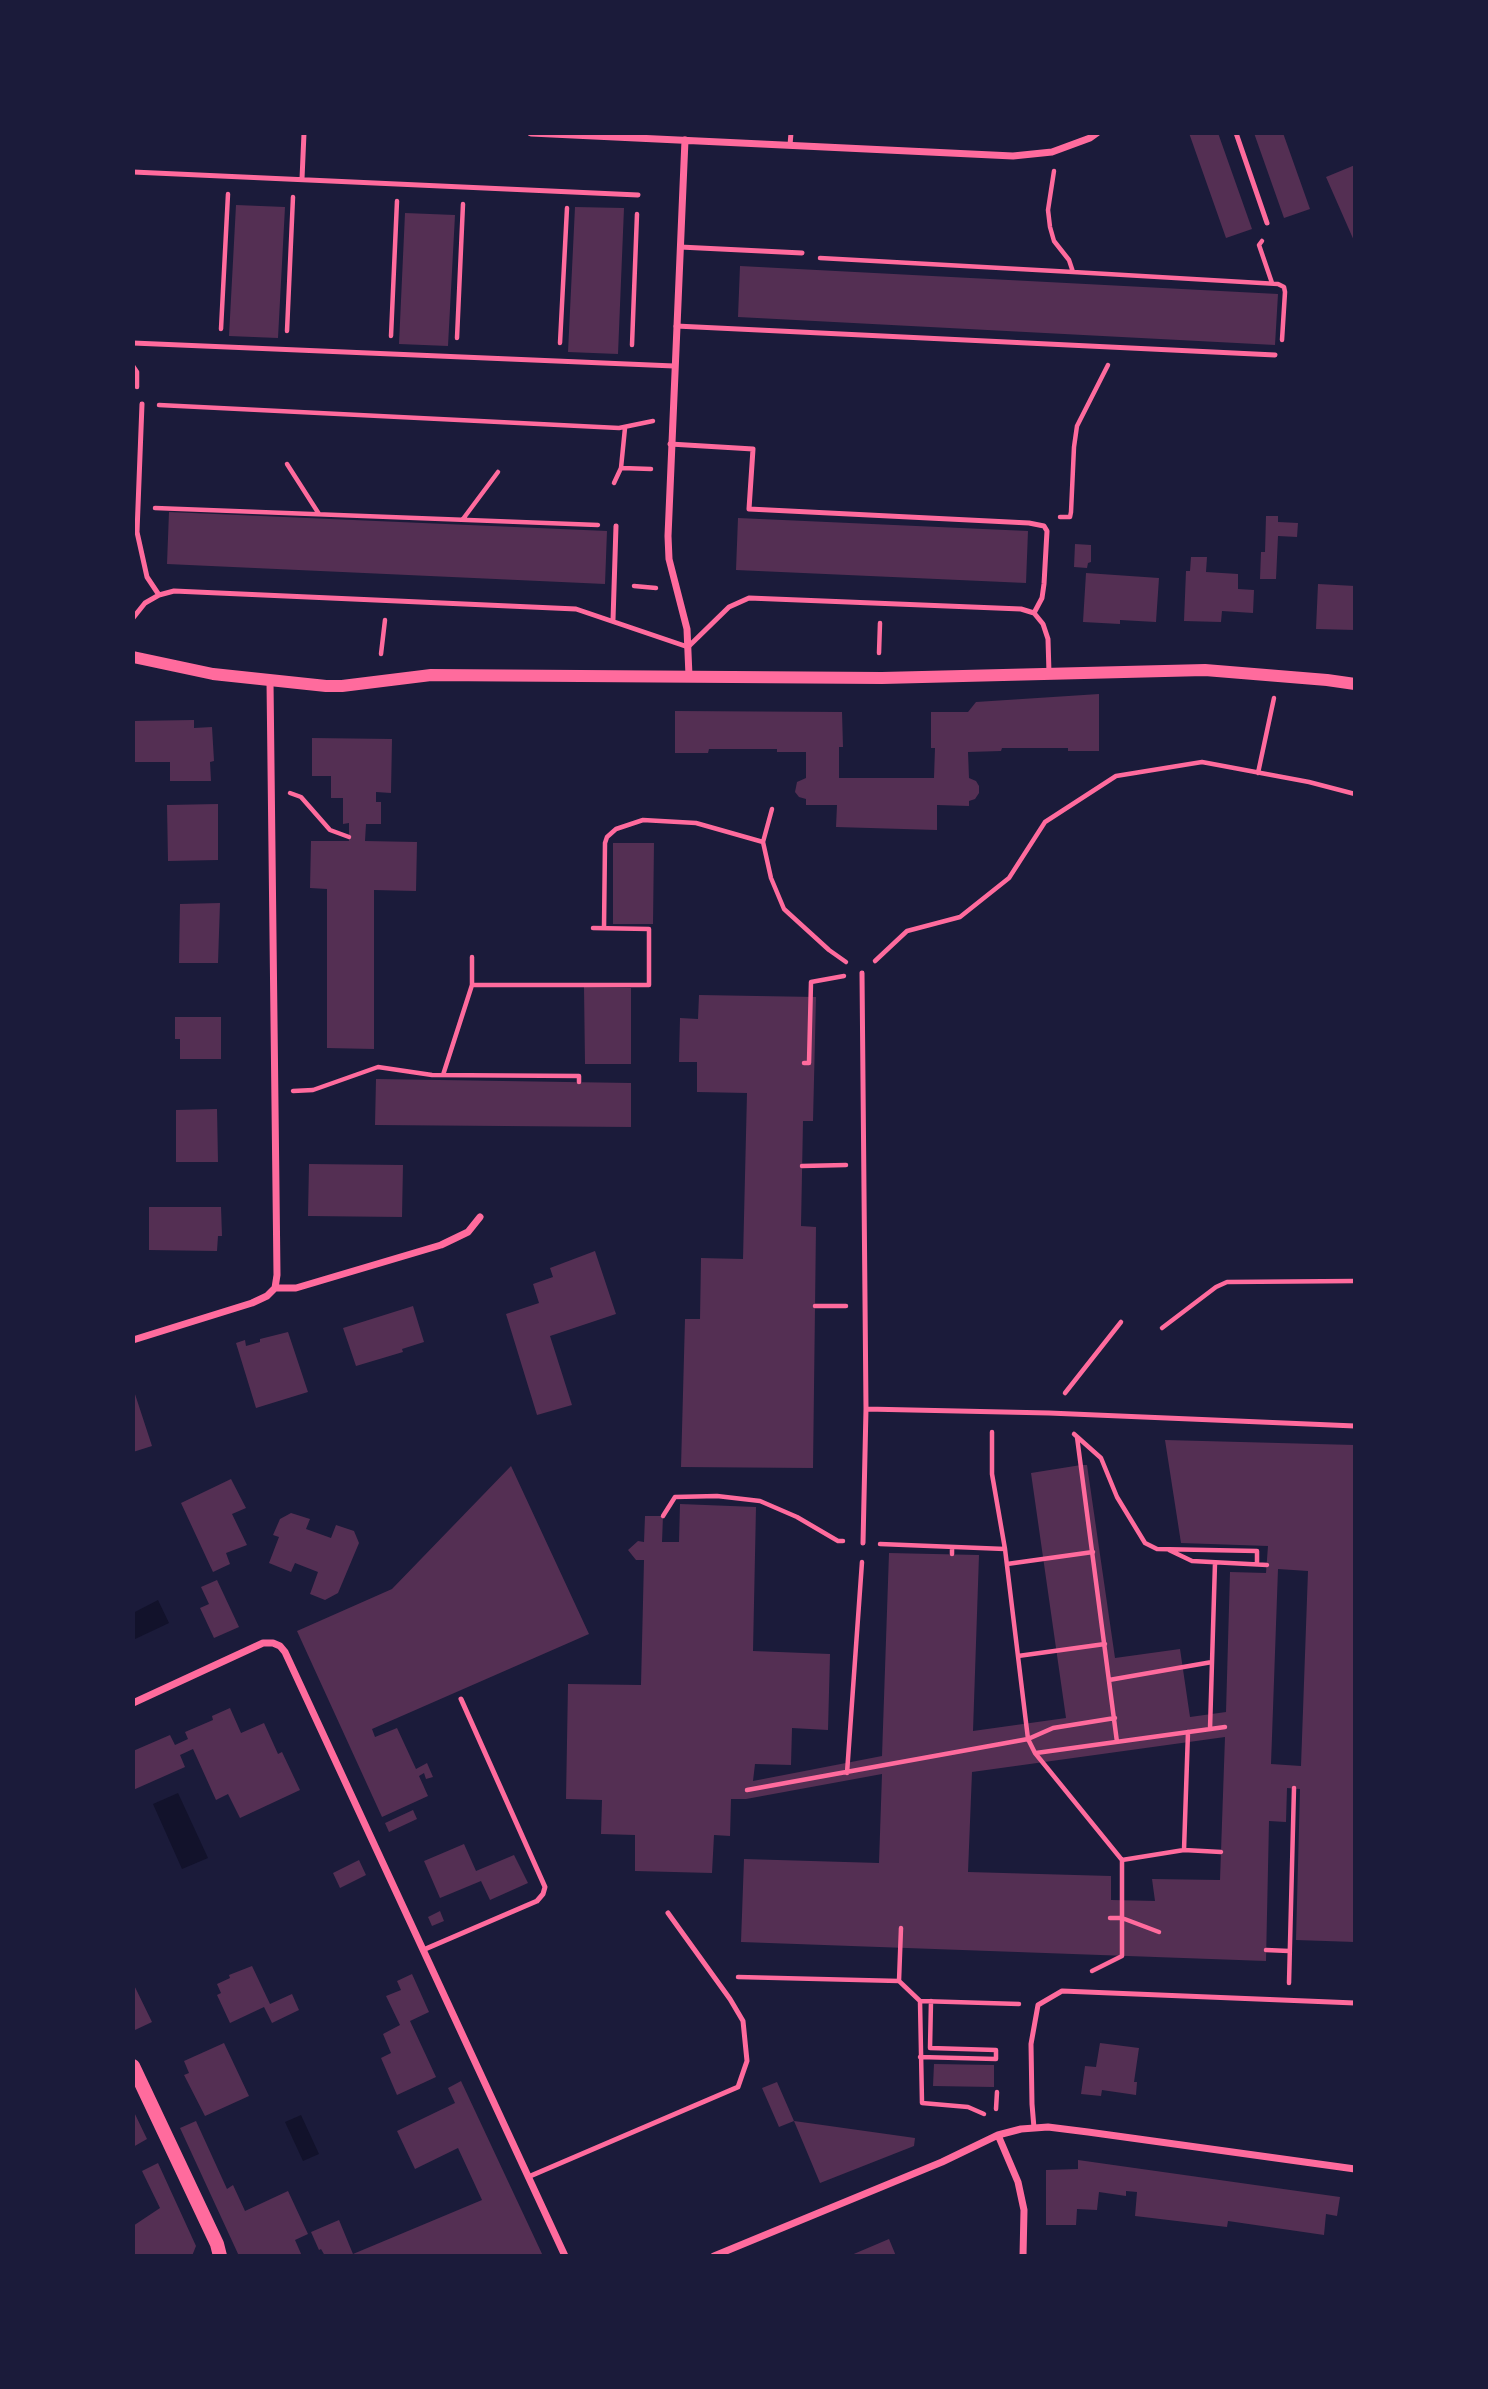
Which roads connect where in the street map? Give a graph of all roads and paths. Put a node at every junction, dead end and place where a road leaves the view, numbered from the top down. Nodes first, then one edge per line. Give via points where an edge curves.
1 (304, 133) edge
2 (531, 133) edge
3 (791, 133) edge
4 (1097, 133) edge
5 (1236, 133) edge
6 (583, 134) edge
7 (685, 140) junction
8 (790, 145) junction
9 (1054, 170) dead end
10 (133, 172) edge
11 (229, 176) junction
12 (294, 179) junction
13 (302, 179) junction
14 (398, 184) junction
15 (464, 187) junction
16 (568, 192) junction
17 (638, 195) joint
18 (1267, 223) dead end
19 (1259, 245) dead end
20 (680, 247) junction
21 (802, 253) joint
22 (1073, 272) junction
23 (1272, 283) junction
24 (677, 326) junction
25 (133, 343) edge
26 (220, 347) junction
27 (286, 350) junction
28 (389, 354) junction
29 (1275, 355) joint
30 (456, 357) junction
31 (559, 361) junction
32 (631, 365) junction
33 (674, 366) junction
34 (1102, 379) dead end
35 (142, 404) joint
36 (671, 421) junction
37 (625, 428) junction
38 (670, 444) junction
39 (287, 464) dead end
40 (621, 468) junction
41 (652, 470) dead end
42 (498, 472) dead end
43 (614, 482) dead end
44 (138, 507) junction
45 (320, 514) junction
46 (462, 520) junction
47 (616, 526) joint
48 (1044, 526) junction
49 (634, 586) dead end
50 (655, 588) dead end
51 (159, 595) junction
52 (387, 600) junction
53 (881, 603) junction
54 (1034, 613) junction
55 (133, 618) edge
56 (613, 620) junction
57 (688, 646) junction
58 (879, 653) dead end
59 (381, 654) dead end
60 (133, 657) edge
61 (1049, 673) junction
62 (689, 676) junction
63 (270, 681) junction
64 (1355, 684) edge
65 (1270, 716) dead end
66 (1258, 773) junction
67 (293, 793) dead end
68 (1355, 794) edge
69 (772, 809) dead end
70 (349, 837) dead end
71 (763, 842) junction
72 (593, 928) dead end
73 (604, 928) junction
74 (472, 957) dead end
75 (862, 973) junction
76 (472, 985) junction
77 (804, 1063) dead end
78 (443, 1075) junction
79 (579, 1082) dead end
80 (289, 1092) dead end
81 (863, 1165) junction
82 (802, 1166) dead end
83 (480, 1217) dead end
84 (1355, 1281) edge
85 (275, 1288) junction
86 (815, 1306) dead end
87 (864, 1307) junction
88 (1121, 1322) dead end
89 (1162, 1328) dead end
90 (133, 1340) edge
91 (866, 1409) junction
92 (992, 1412) junction
93 (1049, 1413) junction
94 (1355, 1426) edge
95 (1077, 1437) junction
96 (663, 1516) dead end
97 (863, 1543) junction
98 (952, 1547) junction
99 (1005, 1549) junction
100 (1166, 1549) junction
101 (1093, 1552) junction
102 (952, 1554) dead end
103 (1215, 1563) junction
104 (1007, 1564) junction
105 (1257, 1564) junction
106 (1267, 1564) dead end
107 (1105, 1644) junction
108 (1018, 1656) junction
109 (1212, 1662) junction
110 (1109, 1680) junction
111 (461, 1699) dead end
112 (133, 1703) edge
113 (1115, 1718) junction
114 (1225, 1727) dead end
115 (1210, 1729) junction
116 (1188, 1732) junction
117 (1028, 1739) junction
118 (1117, 1742) junction
119 (1035, 1753) junction
120 (847, 1773) junction
121 (1294, 1788) dead end
122 (747, 1790) dead end
123 (1184, 1850) junction
124 (1221, 1852) dead end
125 (1122, 1860) junction
126 (668, 1913) dead end
127 (1110, 1918) dead end
128 (1122, 1918) junction
129 (901, 1928) dead end
130 (1159, 1932) dead end
131 (423, 1950) junction
132 (1266, 1950) dead end
133 (1289, 1951) junction
134 (714, 1977) junction
135 (899, 1981) junction
136 (1062, 1991) junction
137 (920, 2001) junction
138 (931, 2001) junction
139 (1288, 2001) junction
140 (1355, 2003) edge
141 (1038, 2005) junction
142 (920, 2057) junction
143 (133, 2066) edge
144 (997, 2092) dead end
145 (996, 2109) dead end
146 (984, 2114) dead end
147 (1034, 2128) junction
148 (998, 2135) junction
149 (1355, 2169) edge
150 (528, 2177) junction
151 (220, 2256) edge
152 (565, 2256) edge
153 (714, 2256) edge
154 (1023, 2256) edge

1 - 13 lane
2 - 6 street
3 - 8 lane
4 - 8 street via 1052,152 1013,156
5 - 18 lane
6 - 7 street
7 - 8 street
7 - 20 street
9 - 22 path via 1050,227
10 - 11 lane
11 - 12 lane
11 - 26 path
12 - 13 lane
12 - 27 path
13 - 14 lane
14 - 15 lane
14 - 28 path
15 - 16 lane
15 - 30 path
16 - 17 lane
16 - 31 path
17 - 32 path
19 - 23 path
20 - 21 lane
20 - 24 street
21 - 22 path via 820,258
22 - 23 path
23 - 29 path via 1285,292 1282,345
24 - 29 lane
24 - 33 street
25 - 26 lane
26 - 27 lane
27 - 28 lane
28 - 30 lane
30 - 31 lane
31 - 32 lane
32 - 33 lane
33 - 36 street
34 - 48 path via 1075,435 1070,517 1049,518
35 - 37 path
35 - 44 lane
36 - 37 path
36 - 38 street
37 - 40 path
38 - 48 lane via 752,449 749,509
38 - 57 street via 669,559 685,613
39 - 45 path
40 - 41 path
40 - 43 path
42 - 46 path
44 - 45 path
44 - 51 lane via 137,531 145,569
45 - 46 path
46 - 47 path
47 - 56 lane
48 - 54 lane via 1044,584
49 - 50 path
51 - 52 lane
51 - 55 lane
52 - 56 lane via 576,609
52 - 59 path
53 - 54 lane
53 - 57 lane via 749,598 729,607
53 - 58 path
54 - 61 lane via 1048,639
56 - 57 lane
57 - 62 street
60 - 63 street
61 - 62 street via 881,678
61 - 64 street via 1205,670
62 - 63 street via 431,675 342,686
63 - 85 street
65 - 66 path
66 - 68 path
66 - 75 path via 1202,762 1116,776 1045,822 1009,878 960,917 907,931
67 - 70 path via 330,830
69 - 71 path
71 - 73 path via 696,823 643,820 617,829 605,844
71 - 75 path via 784,909
72 - 73 path
73 - 76 path via 649,929 649,985
74 - 76 path
75 - 77 path via 811,982 809,1063
75 - 81 lane
76 - 78 path
78 - 79 path via 579,1076
78 - 80 path via 379,1067 313,1090
81 - 82 path
81 - 87 lane
83 - 85 street via 468,1232 441,1245 296,1289
84 - 89 path via 1227,1282
85 - 90 street via 252,1303
86 - 87 path
87 - 91 lane
88 - 93 path
91 - 92 lane
91 - 97 lane
92 - 93 lane
92 - 99 path via 992,1474
93 - 94 lane
93 - 95 path
95 - 100 path via 1101,1458 1117,1497 1145,1543
95 - 101 path
96 - 97 path via 675,1497 760,1501 838,1541
97 - 98 path
97 - 120 path
98 - 99 path
98 - 102 path
99 - 104 path
100 - 103 path via 1192,1561
100 - 105 path via 1257,1551
101 - 104 path
101 - 107 path
103 - 105 path
103 - 109 path
104 - 108 path
105 - 106 path
107 - 108 path
107 - 110 path
108 - 117 path
109 - 110 path
109 - 115 path
110 - 113 path
111 - 131 lane via 545,1887 537,1901
112 - 131 street via 263,1643 280,1646
113 - 117 path via 1053,1728
113 - 118 path
114 - 115 path
115 - 116 path
116 - 118 path
116 - 123 path
117 - 119 path
117 - 120 path
118 - 119 path
119 - 125 path
120 - 122 path
121 - 133 path
123 - 124 path
123 - 125 path
125 - 128 path
126 - 134 lane
127 - 128 path
128 - 130 path
128 - 136 path via 1122,1956
129 - 135 path
131 - 150 street
132 - 133 path
133 - 139 path
134 - 135 path
134 - 150 lane via 743,2021 747,2061 738,2087
135 - 137 path
136 - 139 lane
136 - 141 lane
137 - 138 path
137 - 142 path
138 - 141 path
138 - 142 path via 930,2048 996,2050 996,2059
139 - 140 lane
141 - 147 lane via 1031,2044
142 - 146 path via 922,2104 968,2107
143 - 151 main road
144 - 145 path
147 - 148 street
147 - 149 street
148 - 153 street
148 - 154 street via 1018,2182 1024,2210
150 - 152 street

